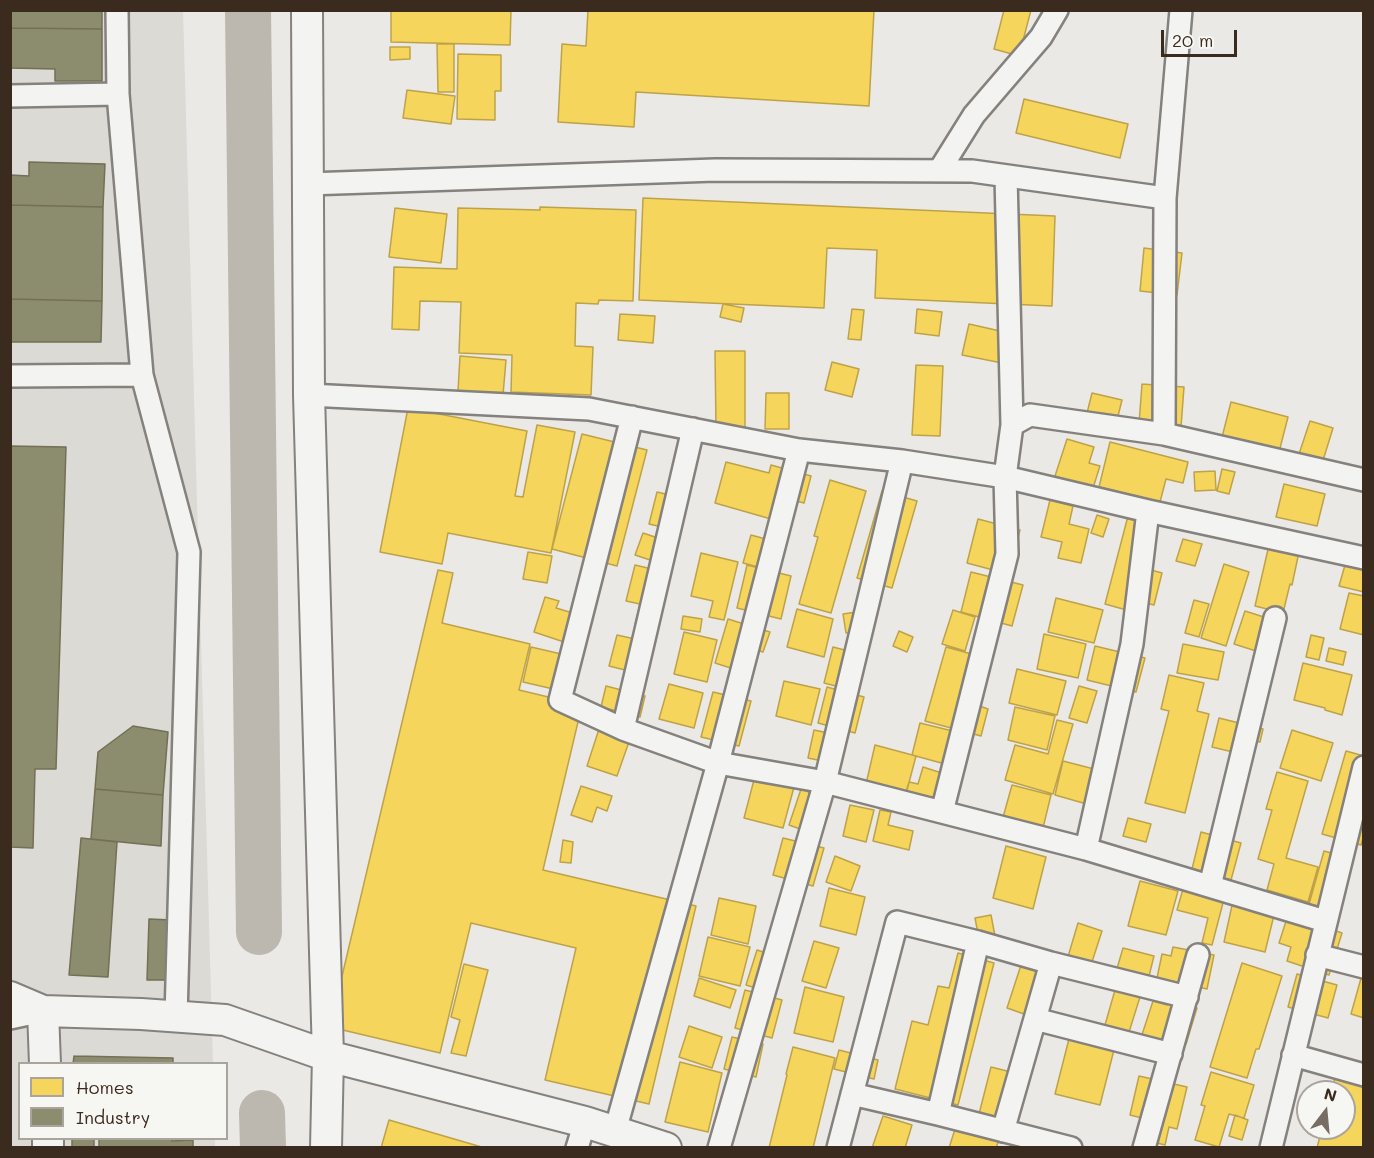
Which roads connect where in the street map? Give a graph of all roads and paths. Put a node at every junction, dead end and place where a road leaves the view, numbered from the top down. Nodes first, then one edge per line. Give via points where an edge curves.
1 (117, 10) edge
2 (307, 10) edge
3 (1057, 10) edge
4 (1181, 10) edge
5 (118, 94) junction
6 (10, 96) edge
7 (939, 171) junction
8 (1006, 176) junction
9 (308, 184) junction
10 (1165, 198) junction
11 (142, 375) junction
12 (10, 376) edge
13 (309, 395) junction
14 (632, 417) junction
15 (1012, 425) junction
16 (693, 429) junction
17 (1164, 434) junction
18 (799, 450) junction
19 (902, 461) junction
20 (1005, 477) junction
21 (1364, 480) edge
22 (1148, 511) junction
23 (1364, 558) edge
24 (1275, 618) dead end
25 (623, 729) junction
26 (718, 764) junction
27 (1364, 767) edge
28 (825, 782) junction
29 (942, 812) junction
30 (1086, 849) junction
31 (1210, 886) junction
32 (1325, 921) junction
33 (978, 942) junction
34 (1198, 955) dead end
35 (1317, 955) junction
36 (1051, 963) junction
37 (1364, 967) edge
38 (10, 997) edge
39 (1187, 997) junction
40 (43, 1011) junction
41 (176, 1017) junction
42 (10, 1018) edge
43 (1035, 1018) junction
44 (1171, 1054) junction
45 (1293, 1055) junction
46 (328, 1056) junction
47 (45, 1062) edge
48 (1364, 1075) edge
49 (852, 1094) junction
50 (938, 1114) junction
51 (615, 1131) junction
52 (1003, 1131) junction
53 (581, 1135) edge
54 (326, 1148) edge
55 (666, 1148) edge
56 (719, 1148) edge
57 (838, 1148) edge
58 (1071, 1148) edge
59 (1144, 1148) edge
60 (1270, 1148) edge

1 - 5 street
2 - 9 street
3 - 7 street via 1041,38 974,115
4 - 10 street
5 - 6 street
5 - 11 street
7 - 8 street
7 - 9 street via 715,170
8 - 10 street
8 - 15 street
9 - 13 street
10 - 17 street
11 - 12 street
11 - 41 street via 189,552
13 - 14 street via 589,409
13 - 46 street
14 - 16 street
14 - 25 street via 560,700
15 - 17 street via 1030,415
15 - 20 street
16 - 18 street
16 - 25 street
17 - 21 street
18 - 19 street
18 - 26 street
19 - 20 street
19 - 28 street
20 - 22 street
20 - 29 street via 1007,554
22 - 23 street
22 - 30 street via 1132,644
24 - 31 street
25 - 26 street
26 - 28 street
26 - 51 street
27 - 32 street
28 - 29 street
28 - 56 street
29 - 30 street
30 - 31 street
31 - 32 street
32 - 35 street
33 - 36 street
33 - 49 street via 897,922
33 - 50 street
34 - 39 street
35 - 37 street
35 - 45 street
36 - 39 street
36 - 43 street
38 - 40 street
39 - 44 street
40 - 41 street
40 - 42 street
40 - 47 street
41 - 46 street via 225,1020
43 - 44 street
43 - 52 street
44 - 59 street
45 - 48 street
45 - 60 street
46 - 53 street
46 - 54 street
49 - 50 street
49 - 57 street
50 - 52 street
51 - 53 street
51 - 55 street
52 - 58 street

